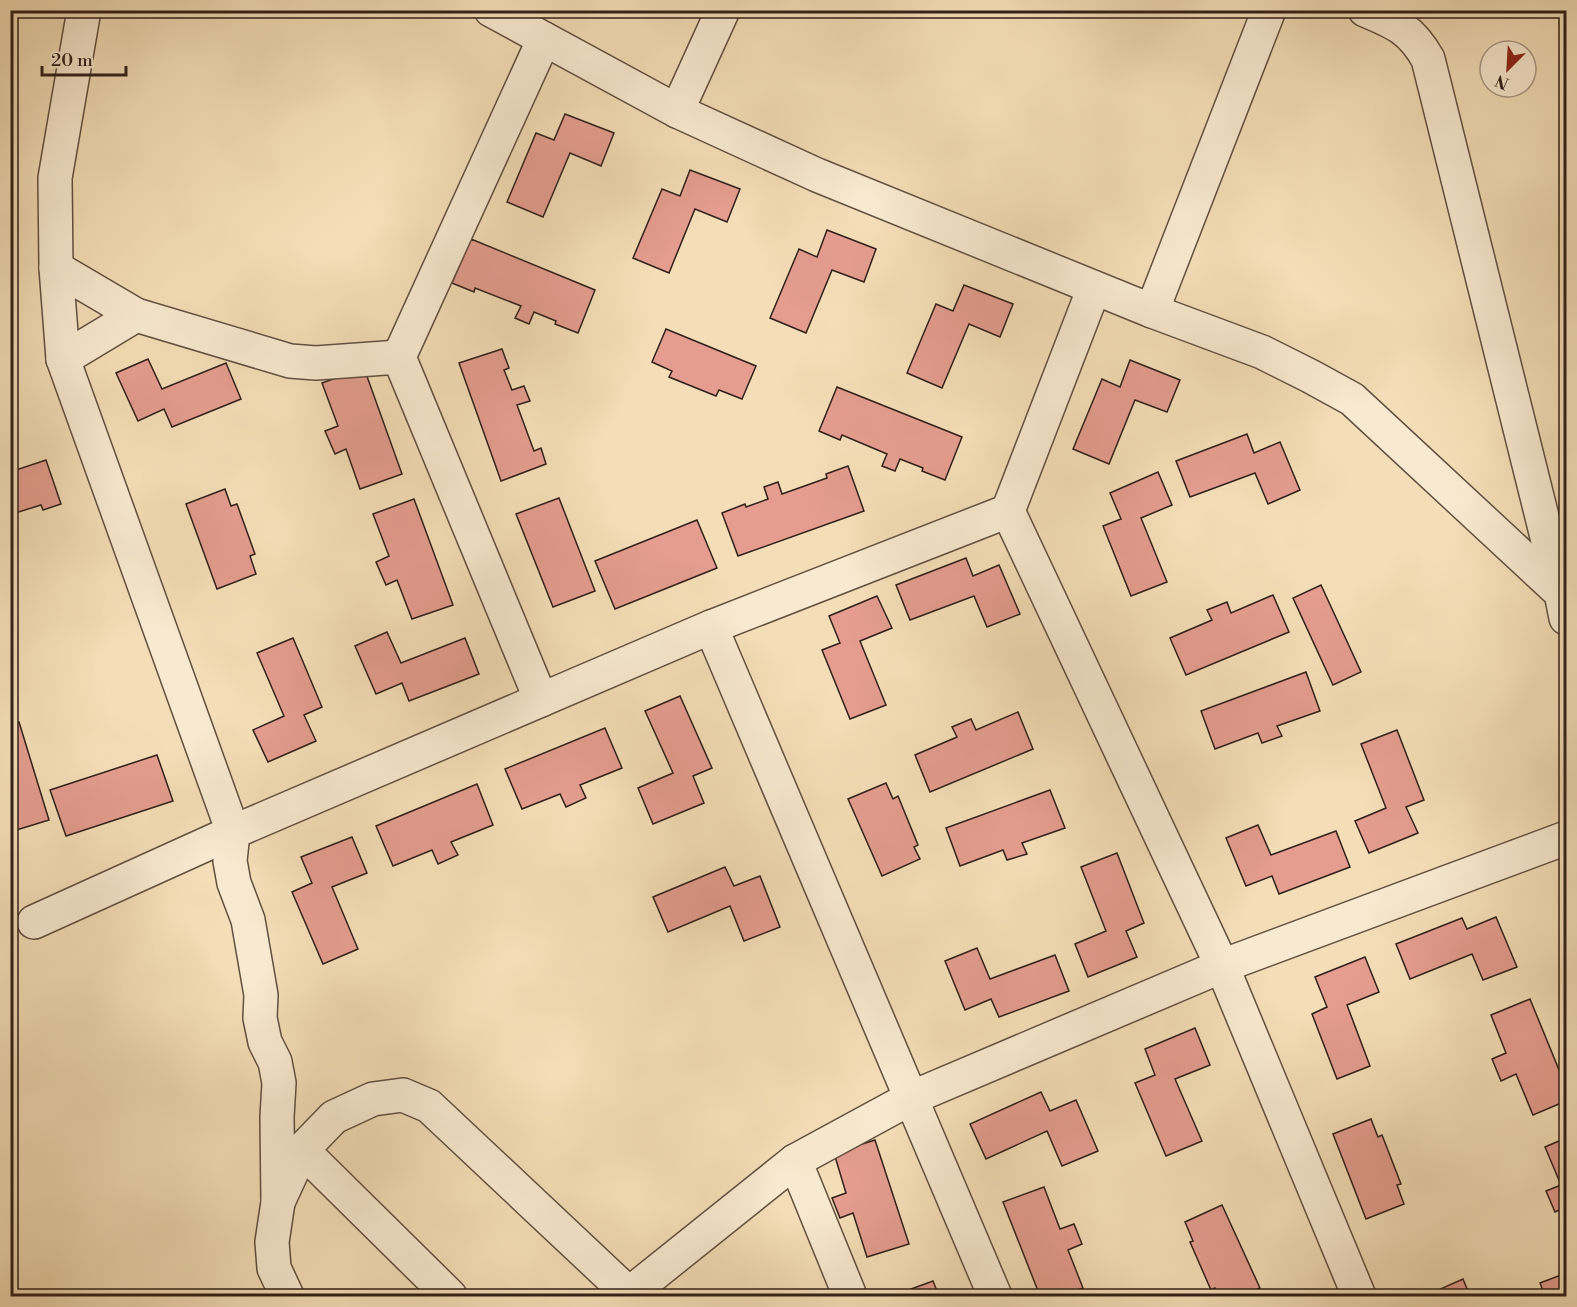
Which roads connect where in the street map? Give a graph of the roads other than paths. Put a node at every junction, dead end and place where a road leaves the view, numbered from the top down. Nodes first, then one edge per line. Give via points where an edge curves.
1 (84, 10) edge
2 (491, 10) edge
3 (723, 10) edge
4 (1269, 10) edge
5 (1365, 10) edge
6 (1402, 19) edge
7 (544, 39) junction
8 (677, 111) junction
9 (56, 268) junction
10 (1094, 288) junction
11 (1152, 310) junction
12 (136, 315) junction
13 (399, 357) junction
14 (63, 359) junction
15 (1008, 511) junction
16 (1565, 601) edge
17 (711, 627) junction
18 (541, 700) junction
19 (234, 832) junction
20 (1566, 838) edge
21 (34, 921) dead end
22 (1222, 966) junction
23 (911, 1098) junction
24 (302, 1150) junction
25 (795, 1161) junction
26 (278, 1202) junction
27 (287, 1296) edge
28 (450, 1296) edge
29 (628, 1296) edge
30 (850, 1296) edge
31 (995, 1296) edge
32 (1359, 1296) edge

1 - 9 street via 55,178
2 - 7 street
3 - 8 street
4 - 11 street
5 - 6 street
6 - 16 street via 1428,58
7 - 8 street
7 - 13 street
8 - 10 street via 817,174
9 - 12 street
9 - 14 street
10 - 11 street
10 - 15 street
11 - 16 street via 1262,352 1352,399
12 - 13 street via 290,361
12 - 14 street
13 - 18 street
14 - 19 street
15 - 17 street
15 - 22 street
17 - 18 street
17 - 23 street
18 - 19 street
19 - 21 street
19 - 26 street via 230,861 248,920 261,995 260,1018 279,1083
20 - 22 street
22 - 23 street
22 - 32 street
23 - 25 street
23 - 31 street
24 - 26 street
24 - 28 street
24 - 29 street via 334,1117 373,1099 403,1095 429,1106
25 - 29 street
25 - 30 street
26 - 27 street via 272,1242 274,1268

